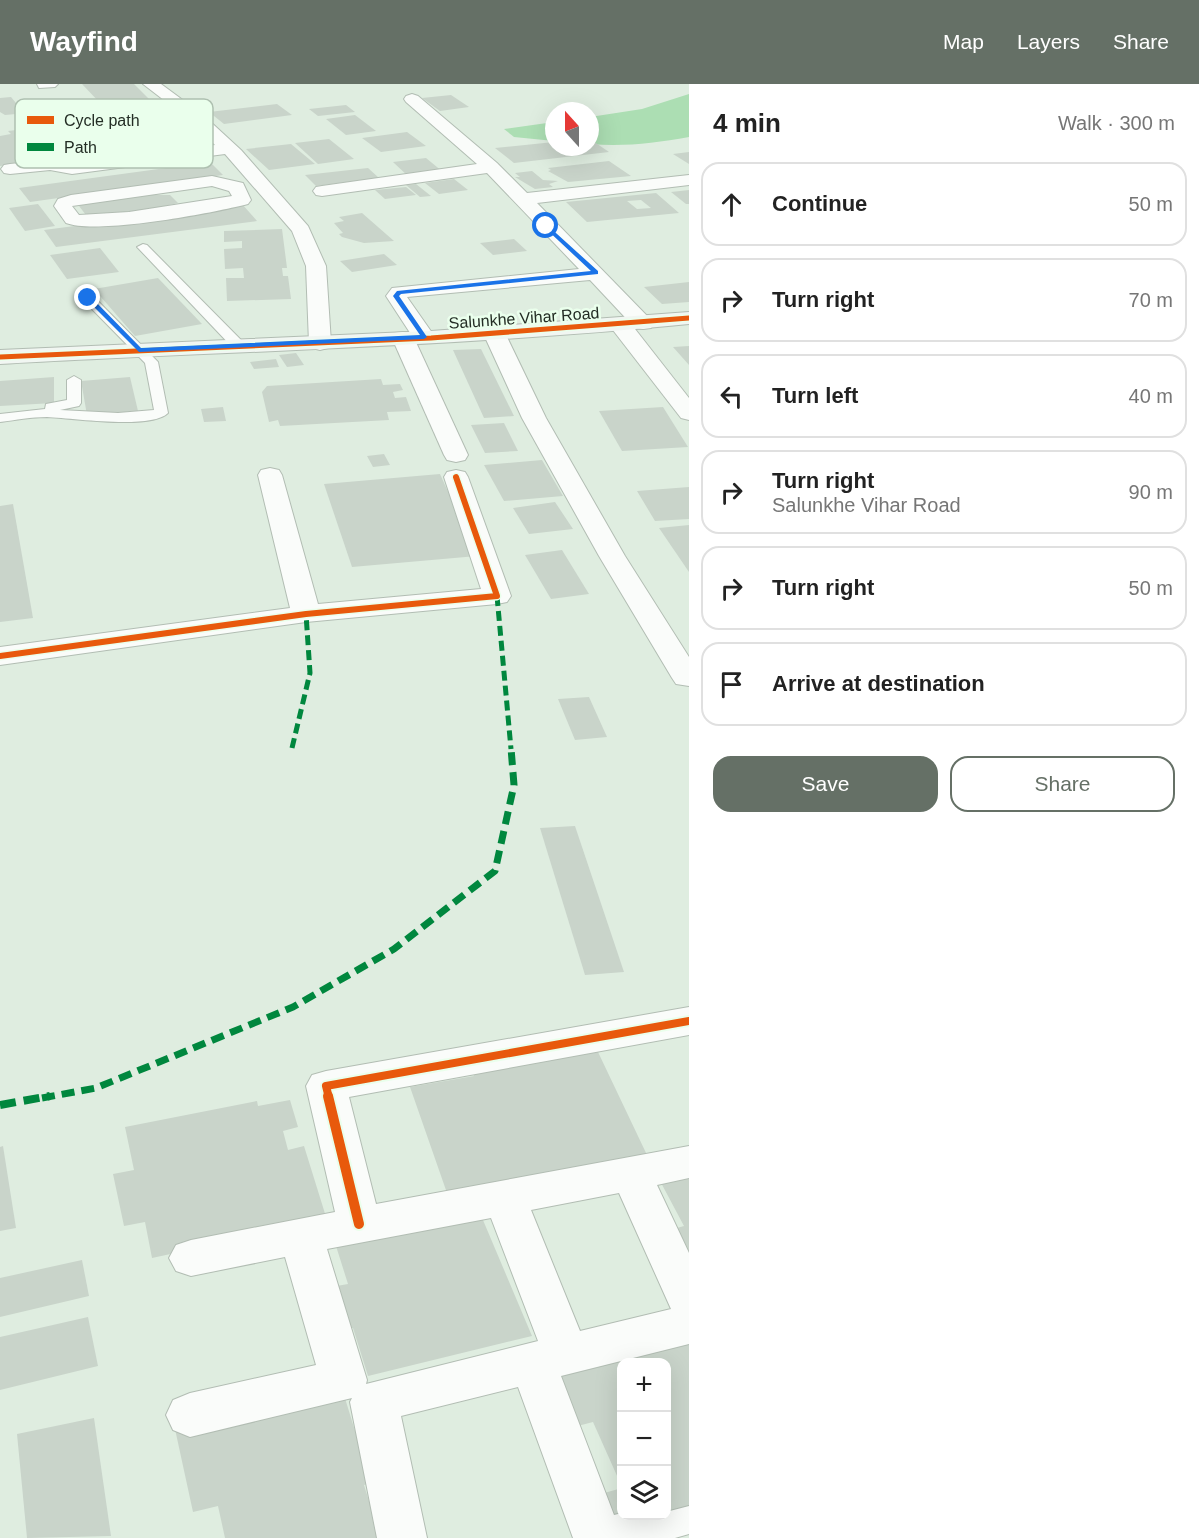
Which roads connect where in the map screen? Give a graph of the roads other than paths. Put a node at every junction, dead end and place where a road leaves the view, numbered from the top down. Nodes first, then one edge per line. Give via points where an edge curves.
1 (50, 84) edge
2 (152, 84) edge
3 (44, 85) edge
4 (172, 99) edge
5 (412, 99) dead end
6 (213, 133) edge
7 (229, 148) junction
8 (213, 150) edge
9 (491, 167) junction
10 (20, 168) edge
11 (10, 169) dead end
12 (689, 180) edge
13 (261, 184) junction
14 (237, 188) junction
15 (322, 191) dead end
16 (523, 200) junction
17 (143, 247) dead end
18 (596, 273) junction
19 (88, 298) dead end
20 (688, 319) edge
21 (643, 323) junction
22 (620, 325) junction
23 (495, 335) junction
24 (413, 337) junction
25 (320, 343) junction
26 (239, 346) junction
27 (139, 350) junction
28 (0, 357) edge
29 (74, 380) dead end
30 (0, 411) edge
31 (689, 413) edge
32 (0, 418) edge
33 (270, 475) dead end
34 (306, 614) junction
35 (0, 656) edge
36 (687, 678) dead end
37 (689, 1021) edge
38 (689, 1162) edge
39 (631, 1174) junction
40 (505, 1199) junction
41 (359, 1224) junction
42 (301, 1236) junction
43 (191, 1258) dead end
44 (689, 1300) edge
45 (689, 1324) edge
46 (550, 1360) junction
47 (359, 1391) junction
48 (190, 1415) dead end
49 (689, 1520) edge
50 (618, 1537) edge
51 (402, 1538) edge

1 - 3 street
2 - 4 street
5 - 9 street
6 - 7 street
7 - 8 street
7 - 13 street
9 - 15 street
9 - 16 street
10 - 11 street
12 - 16 street
13 - 14 street
13 - 25 street via 301,230 316,266
14 - 14 street via 212,181 71,201 63,206 75,220 93,221 242,200
16 - 18 street
17 - 26 lane
18 - 21 street
18 - 24 street via 399,292 396,296
19 - 27 lane
20 - 21 street, Salunkhe Vihar Road
21 - 22 street, Salunkhe Vihar Road
22 - 23 street, Salunkhe Vihar Road
22 - 31 street
23 - 24 street, Salunkhe Vihar Road
23 - 36 street via 534,418
24 - 25 street, Salunkhe Vihar Road
24 - 34 street via 497,596
25 - 26 street, Salunkhe Vihar Road
26 - 27 street, Salunkhe Vihar Road
27 - 28 street, Salunkhe Vihar Road
27 - 32 lane via 151,362 161,413 142,418 45,413
29 - 30 lane via 74,403
33 - 34 street
34 - 35 street
37 - 41 street via 326,1086
38 - 39 street
39 - 40 street
39 - 44 street
40 - 41 street
40 - 46 street
41 - 42 street
42 - 43 street
42 - 47 street
45 - 46 street
46 - 47 street
46 - 50 street
47 - 48 street
47 - 51 street
49 - 50 lane

